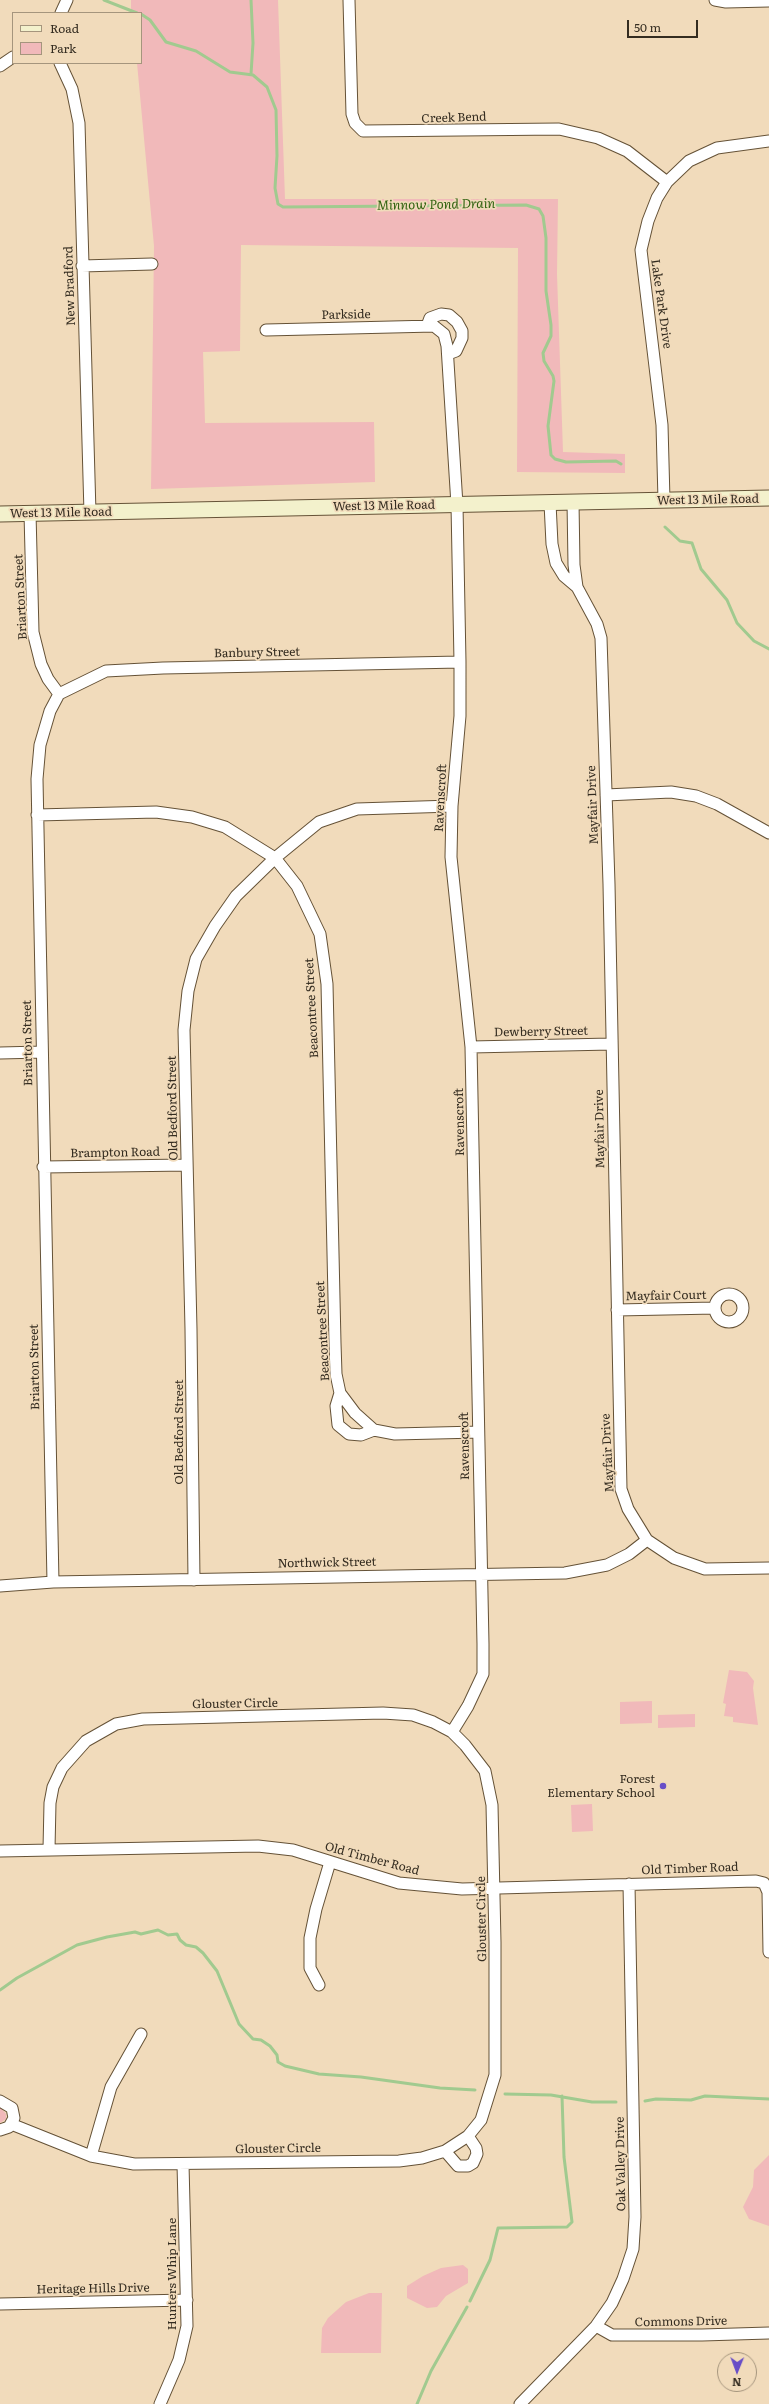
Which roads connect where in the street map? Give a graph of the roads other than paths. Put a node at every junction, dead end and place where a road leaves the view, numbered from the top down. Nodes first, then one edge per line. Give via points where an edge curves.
1 (67, 0) edge
2 (349, 0) edge
3 (715, 0) edge
4 (769, 1) edge
5 (61, 12) edge
6 (12, 58) edge
7 (60, 64) edge
8 (0, 66) edge
9 (769, 141) edge
10 (667, 182) junction
11 (152, 264) dead end
12 (82, 266) junction
13 (427, 326) junction
14 (266, 330) dead end
15 (448, 354) junction
16 (769, 498) edge
17 (664, 500) junction
18 (573, 502) junction
19 (550, 503) junction
20 (457, 505) junction
21 (30, 513) junction
22 (90, 513) junction
23 (0, 514) edge
24 (577, 587) junction
25 (460, 662) junction
26 (59, 694) junction
27 (606, 795) junction
28 (452, 806) junction
29 (37, 815) junction
30 (769, 833) edge
31 (275, 858) junction
32 (611, 1044) junction
33 (471, 1047) junction
34 (41, 1052) junction
35 (0, 1053) edge
36 (187, 1165) junction
37 (43, 1167) junction
38 (715, 1308) dead end
39 (617, 1310) junction
40 (340, 1393) junction
41 (374, 1430) junction
42 (478, 1432) junction
43 (647, 1540) junction
44 (769, 1568) edge
45 (481, 1573) junction
46 (194, 1580) junction
47 (53, 1582) junction
48 (0, 1586) edge
49 (452, 1732) junction
50 (49, 1849) junction
51 (0, 1851) edge
52 (330, 1862) junction
53 (629, 1884) junction
54 (494, 1889) junction
55 (769, 1952) edge
56 (319, 1985) dead end
57 (141, 2034) dead end
58 (0, 2101) edge
59 (11, 2124) junction
60 (0, 2130) edge
61 (468, 2136) junction
62 (445, 2151) junction
63 (91, 2156) junction
64 (183, 2164) junction
65 (186, 2300) junction
66 (0, 2304) edge
67 (596, 2326) junction
68 (769, 2333) edge
69 (161, 2404) edge
70 (520, 2404) edge

1 - 5 street
2 - 10 street, Creek Bend via 352,114 355,123 363,131 559,129 598,138 627,151
3 - 4 street
6 - 8 street
7 - 12 street, New Bradford via 72,88 79,123
9 - 10 street, Lake Park Drive via 717,148 689,161
10 - 17 street, Lake Park Drive via 648,221 641,250 662,424
11 - 12 street
12 - 22 street, New Bradford
13 - 14 street, Parkside
13 - 15 street, Parkside via 438,328 444,334
13 - 15 street via 430,318 441,314 449,315 457,322 462,331 462,338 456,350
15 - 20 street, Parkside
16 - 17 street, West 13 Mile Road
17 - 18 street, West 13 Mile Road
18 - 19 street, West 13 Mile Road
18 - 24 street, Mayfair Drive
19 - 20 street, West 13 Mile Road
19 - 24 street, Mayfair Drive via 552,544 556,563 564,576
20 - 22 street, West 13 Mile Road
20 - 25 street, Ravenscroft
21 - 22 street, West 13 Mile Road
21 - 23 street, West 13 Mile Road
21 - 26 street, Briarton Street via 33,632 41,664
24 - 27 street, Mayfair Drive via 597,624 601,638
25 - 26 street, Banbury Street via 106,671
25 - 28 street, Ravenscroft via 460,716
26 - 29 street, Briarton Street via 50,711 40,745
27 - 30 street via 671,792 696,796 717,804
27 - 32 street, Mayfair Drive
28 - 31 street, Old Bedford Street via 347,811 319,822
28 - 33 street, Ravenscroft via 452,872
29 - 31 street, Beacontree Street via 156,812 192,816 225,828
29 - 34 street, Briarton Street
31 - 36 street, Old Bedford Street via 236,896 196,959 188,991 184,1030
31 - 40 street, Beacontree Street via 297,886 320,934 327,984 334,1343
32 - 33 street, Dewberry Street
32 - 39 street, Mayfair Drive
33 - 42 street, Ravenscroft
34 - 35 street
34 - 37 street, Briarton Street
36 - 37 street, Brampton Road
36 - 46 street, Old Bedford Street
37 - 47 street, Briarton Street
38 - 39 street, Mayfair Court
39 - 43 street, Mayfair Drive via 621,1489 628,1510
40 - 41 street, Beacontree Street via 355,1413
40 - 41 street, Beacontree Street via 336,1406 338,1425 348,1434 360,1436
41 - 42 street, Beacontree Street via 395,1434
42 - 45 street, Ravenscroft
43 - 44 street, Mayfair Drive via 674,1558 705,1568
43 - 45 street, Northwick Street via 629,1554 592,1569 565,1572
45 - 46 street, Northwick Street
45 - 49 street, Ravenscroft via 483,1674
46 - 47 street, Northwick Street
47 - 48 street, Northwick Street
49 - 50 street, Glouster Circle via 413,1715 383,1713 143,1719 116,1724 86,1741 62,1768 53,1787 50,1803
49 - 54 street, Glouster Circle via 465,1744 485,1771 492,1805
50 - 51 street, Old Timber Road
50 - 52 street, Old Timber Road via 258,1846 293,1850
52 - 54 street, Old Timber Road via 399,1883 462,1889
52 - 56 street via 310,1938 310,1968
53 - 54 street, Old Timber Road
53 - 55 street, Old Timber Road via 756,1880 764,1883 768,1892
53 - 67 street, Oak Valley Drive via 635,2217 633,2249 612,2303
54 - 61 street, Glouster Circle via 495,2075 481,2120
57 - 63 street via 111,2087
58 - 59 street via 12,2108 14,2118
59 - 60 street
59 - 63 street, Glouster Circle
61 - 62 street, Glouster Circle
61 - 62 street via 476,2148 477,2154 473,2163 458,2166
62 - 64 street, Glouster Circle via 422,2158 399,2160
63 - 64 street, Glouster Circle via 134,2164
64 - 65 street, Hunters Whip Lane
65 - 66 street, Heritage Hills Drive
65 - 69 street, Hunters Whip Lane via 187,2326 179,2360
67 - 68 street, Commons Drive via 612,2335 702,2336
67 - 70 street, Oak Valley Drive

